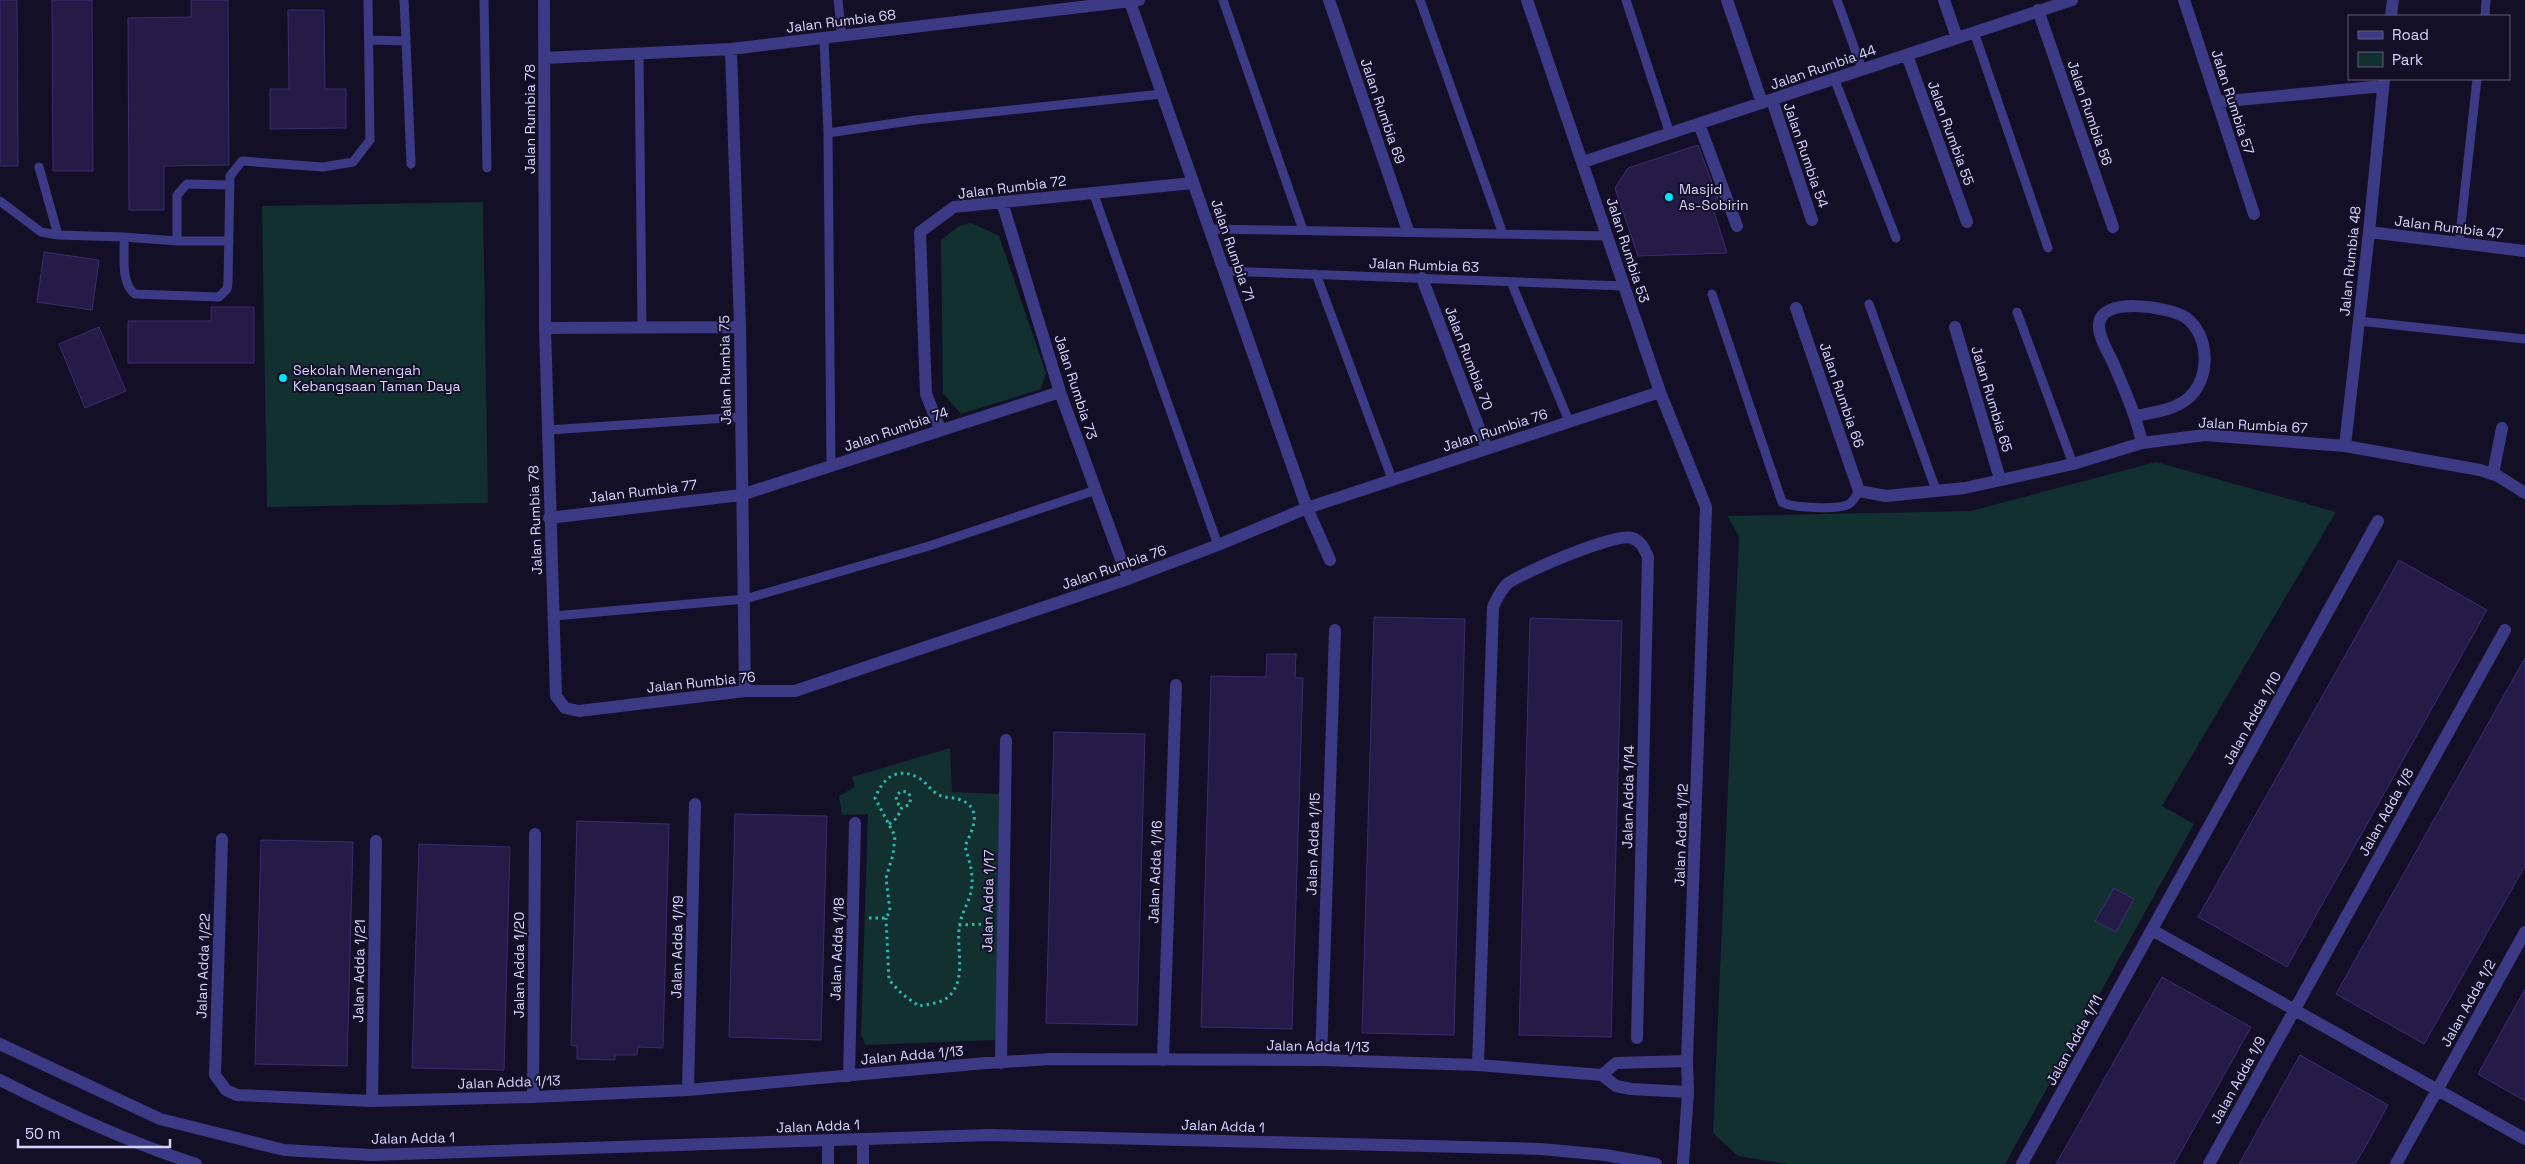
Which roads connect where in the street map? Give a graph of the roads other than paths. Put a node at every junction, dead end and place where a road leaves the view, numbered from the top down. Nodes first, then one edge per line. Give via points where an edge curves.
1 (368, 0) edge
2 (404, 0) edge
3 (484, 0) edge
4 (544, 0) edge
5 (838, 0) edge
6 (1223, 0) edge
7 (1329, 0) edge
8 (1420, 0) edge
9 (1527, 0) edge
10 (1626, 0) edge
11 (1727, 0) edge
12 (1836, 0) edge
13 (1944, 0) edge
14 (2072, 0) edge
15 (2184, 0) edge
16 (2393, 0) edge
17 (2486, 0) edge
18 (1133, 1) edge
19 (2059, 2) edge
20 (2038, 10) junction
21 (2391, 15) edge
22 (2485, 15) edge
23 (1974, 32) junction
24 (842, 36) junction
25 (1957, 38) junction
26 (824, 39) junction
27 (370, 40) junction
28 (406, 41) junction
29 (731, 49) junction
30 (640, 53) junction
31 (1907, 55) junction
32 (545, 58) junction
33 (1862, 69) junction
34 (1834, 78) junction
35 (2477, 80) edge
36 (2383, 82) edge
37 (1162, 94) junction
38 (1767, 101) junction
39 (2217, 102) junction
40 (1699, 124) junction
41 (828, 133) junction
42 (1670, 134) junction
43 (1583, 162) junction
44 (411, 164) dead end
45 (38, 167) dead end
46 (486, 168) dead end
47 (1193, 183) junction
48 (230, 185) junction
49 (1093, 192) junction
50 (0, 201) edge
51 (1002, 202) junction
52 (2254, 214) dead end
53 (1812, 220) dead end
54 (1967, 222) dead end
55 (1737, 226) dead end
56 (2113, 226) dead end
57 (1210, 229) junction
58 (1303, 230) junction
59 (1408, 231) junction
60 (2369, 232) junction
61 (1503, 234) junction
62 (58, 235) junction
63 (1608, 236) junction
64 (124, 237) junction
65 (1896, 238) dead end
66 (177, 241) junction
67 (229, 241) junction
68 (2458, 243) junction
69 (2048, 248) dead end
70 (2525, 251) edge
71 (1224, 271) junction
72 (1316, 274) junction
73 (1422, 278) junction
74 (1511, 282) junction
75 (1623, 286) junction
76 (1712, 294) dead end
77 (1869, 304) dead end
78 (1796, 308) dead end
79 (2017, 312) dead end
80 (2359, 321) junction
81 (740, 326) junction
82 (1955, 326) dead end
83 (642, 327) junction
84 (545, 328) junction
85 (2525, 339) edge
86 (1060, 392) junction
87 (1660, 392) junction
88 (2136, 416) junction
89 (740, 417) junction
90 (1568, 421) junction
91 (2502, 428) dead end
92 (940, 429) junction
93 (548, 430) junction
94 (2142, 443) junction
95 (2345, 446) junction
96 (1487, 449) junction
97 (2073, 464) junction
98 (832, 466) junction
99 (2493, 474) junction
100 (1392, 479) junction
101 (2000, 479) junction
102 (1096, 490) junction
103 (1936, 490) junction
104 (1859, 491) junction
105 (2525, 493) edge
106 (741, 495) junction
107 (1706, 507) joint
108 (1307, 508) junction
109 (549, 518) junction
110 (2378, 521) dead end
111 (1218, 545) junction
112 (1330, 560) dead end
113 (1128, 579) junction
114 (745, 599) junction
115 (554, 616) junction
116 (1335, 630) dead end
117 (2505, 630) dead end
118 (1176, 684) dead end
119 (745, 691) junction
120 (565, 708) joint
121 (1006, 740) dead end
122 (695, 804) dead end
123 (855, 823) dead end
124 (535, 834) dead end
125 (222, 840) dead end
126 (376, 841) dead end
127 (2152, 930) junction
128 (2525, 932) edge
129 (2294, 1010) junction
130 (1637, 1038) dead end
131 (0, 1044) edge
132 (1163, 1060) junction
133 (1321, 1060) junction
134 (1688, 1061) junction
135 (1001, 1063) junction
136 (1478, 1065) junction
137 (1602, 1075) junction
138 (849, 1076) junction
139 (0, 1080) edge
140 (226, 1090) joint
141 (688, 1090) junction
142 (2437, 1090) junction
143 (1688, 1092) junction
144 (533, 1097) junction
145 (372, 1102) junction
146 (863, 1139) junction
147 (2525, 1139) edge
148 (828, 1141) junction
149 (371, 1160) edge
150 (196, 1164) edge
151 (828, 1164) edge
152 (863, 1164) edge
153 (1656, 1164) edge
154 (1683, 1164) edge
155 (2022, 1164) edge
156 (2209, 1164) edge
157 (2396, 1164) edge

1 - 27 lane
2 - 28 lane
3 - 46 lane
4 - 32 street, Jalan Rumbia 78
5 - 24 lane
6 - 58 lane
7 - 59 street, Jalan Rumbia 69
8 - 61 lane
9 - 43 street, Jalan Rumbia 53
10 - 42 lane
11 - 38 street, Jalan Rumbia 54
12 - 33 lane
13 - 25 street
14 - 19 street, Jalan Rumbia 44
15 - 39 street, Jalan Rumbia 57
16 - 21 street
17 - 22 lane
18 - 24 street, Jalan Rumbia 68
18 - 37 street, Jalan Rumbia 71
19 - 20 street, Jalan Rumbia 44
20 - 23 street, Jalan Rumbia 44
20 - 56 street, Jalan Rumbia 56
23 - 25 street, Jalan Rumbia 44
23 - 69 lane
24 - 26 street, Jalan Rumbia 68
25 - 31 street, Jalan Rumbia 44
26 - 29 street, Jalan Rumbia 68
26 - 41 lane
27 - 28 lane
27 - 48 lane via 370,140 353,162 323,167 242,161 230,176
28 - 44 lane
29 - 30 street, Jalan Rumbia 68
29 - 81 street, Jalan Rumbia 75
30 - 32 street, Jalan Rumbia 68
30 - 83 lane
31 - 33 street, Jalan Rumbia 44
31 - 54 street, Jalan Rumbia 55
32 - 84 street, Jalan Rumbia 78
33 - 34 street, Jalan Rumbia 44
34 - 38 street, Jalan Rumbia 44
34 - 65 lane
35 - 68 lane
36 - 39 street
36 - 60 street, Jalan Rumbia 48
37 - 41 lane via 916,120
37 - 47 street, Jalan Rumbia 71
38 - 40 street, Jalan Rumbia 44
38 - 53 street, Jalan Rumbia 54
39 - 52 street, Jalan Rumbia 57
40 - 42 street, Jalan Rumbia 44
40 - 55 street
41 - 98 lane
42 - 43 street, Jalan Rumbia 44
43 - 63 street, Jalan Rumbia 53
45 - 62 lane
47 - 49 street, Jalan Rumbia 72
47 - 57 street, Jalan Rumbia 71
48 - 66 lane via 187,184 177,195
48 - 67 lane
49 - 51 street, Jalan Rumbia 72
49 - 111 lane
50 - 62 lane via 40,232
51 - 86 street, Jalan Rumbia 73
51 - 92 street, Jalan Rumbia 72 via 954,207 920,232 926,394
57 - 58 lane
57 - 71 street, Jalan Rumbia 71
58 - 59 lane
59 - 61 lane
60 - 68 street, Jalan Rumbia 47
60 - 80 street, Jalan Rumbia 48
61 - 63 lane
62 - 64 lane
63 - 75 street, Jalan Rumbia 53
64 - 66 lane
64 - 67 lane via 127,286 130,291 141,295 219,297 227,288
66 - 67 lane
68 - 70 street, Jalan Rumbia 47
71 - 72 lane, Jalan Rumbia 63
71 - 108 street, Jalan Rumbia 71
72 - 73 lane, Jalan Rumbia 63
72 - 100 lane
73 - 74 lane, Jalan Rumbia 63
73 - 96 street, Jalan Rumbia 70
74 - 75 lane, Jalan Rumbia 63
74 - 90 lane
75 - 87 street, Jalan Rumbia 53
76 - 104 lane via 1782,502 1793,507 1844,506 1853,501
77 - 103 lane
78 - 104 street, Jalan Rumbia 66
79 - 97 lane
80 - 85 lane
80 - 95 street, Jalan Rumbia 48
81 - 83 street
81 - 89 street, Jalan Rumbia 75
82 - 101 street, Jalan Rumbia 65
83 - 84 street
84 - 93 street, Jalan Rumbia 78
86 - 92 street, Jalan Rumbia 74
86 - 102 street, Jalan Rumbia 73
87 - 90 street, Jalan Rumbia 76
87 - 107 street, Jalan Rumbia 53
88 - 88 street via 2099,325 2106,311 2118,306 2150,308 2184,317 2198,334 2204,355 2202,376 2194,393 2173,408
88 - 94 street
89 - 93 lane
89 - 106 street, Jalan Rumbia 75
90 - 96 street, Jalan Rumbia 76
91 - 99 street
92 - 98 street, Jalan Rumbia 74
93 - 109 street, Jalan Rumbia 78
94 - 95 street, Jalan Rumbia 67 via 2215,435
94 - 97 street, Jalan Rumbia 67
95 - 99 street, Jalan Rumbia 67
96 - 100 street, Jalan Rumbia 76
97 - 101 street, Jalan Rumbia 67
98 - 106 street, Jalan Rumbia 74
99 - 105 street, Jalan Rumbia 67
100 - 108 street, Jalan Rumbia 76
101 - 103 street, Jalan Rumbia 67 via 1965,488
102 - 113 street, Jalan Rumbia 73
102 - 114 lane via 929,546
103 - 104 street, Jalan Rumbia 67 via 1886,496
106 - 109 street, Jalan Rumbia 77
106 - 114 street, Jalan Rumbia 75
107 - 134 street, Jalan Adda 1/12
108 - 111 street, Jalan Rumbia 76
108 - 112 street, Jalan Rumbia 71
109 - 115 street, Jalan Rumbia 78
110 - 127 street, Jalan Adda 1/10
111 - 113 street, Jalan Rumbia 76
113 - 119 street, Jalan Rumbia 76 via 795,691
114 - 115 lane
114 - 119 street, Jalan Rumbia 75
115 - 120 street, Jalan Rumbia 78 via 556,696
116 - 133 street, Jalan Adda 1/15
117 - 129 street, Jalan Adda 1/8
118 - 132 street, Jalan Adda 1/16
119 - 120 street, Jalan Rumbia 76 via 579,711
121 - 135 street, Jalan Adda 1/17
122 - 141 street, Jalan Adda 1/19
123 - 138 street, Jalan Adda 1/18
124 - 144 street, Jalan Adda 1/20
125 - 140 street, Jalan Adda 1/22 via 215,1075
126 - 145 street, Jalan Adda 1/21
127 - 129 street
127 - 155 street, Jalan Adda 1/11
128 - 142 street, Jalan Adda 1/2
129 - 142 street
129 - 156 street, Jalan Adda 1/9
130 - 136 street, Jalan Adda 1/14 via 1648,557 1641,543 1630,537 1607,540 1521,575 1507,584 1493,607
131 - 149 street, Jalan Adda 1 via 160,1119 284,1150
132 - 133 street, Jalan Adda 1/13
132 - 135 street, Jalan Adda 1/13
133 - 136 street, Jalan Adda 1/13
134 - 137 street via 1616,1063
134 - 143 street, Jalan Adda 1/12
135 - 138 street, Jalan Adda 1/13
136 - 137 street, Jalan Adda 1/13
137 - 143 street via 1616,1086 1631,1089
138 - 141 street, Jalan Adda 1/13
139 - 150 street via 145,1148
140 - 145 street, Jalan Adda 1/13 via 237,1095
141 - 144 street, Jalan Adda 1/13
142 - 147 street
142 - 157 street, Jalan Adda 1/2
143 - 154 street, Jalan Adda 1/12
144 - 145 street, Jalan Adda 1/13
146 - 148 street, Jalan Adda 1
146 - 152 street
146 - 153 street, Jalan Adda 1 via 989,1135 1541,1149
148 - 149 street, Jalan Adda 1
148 - 151 street

